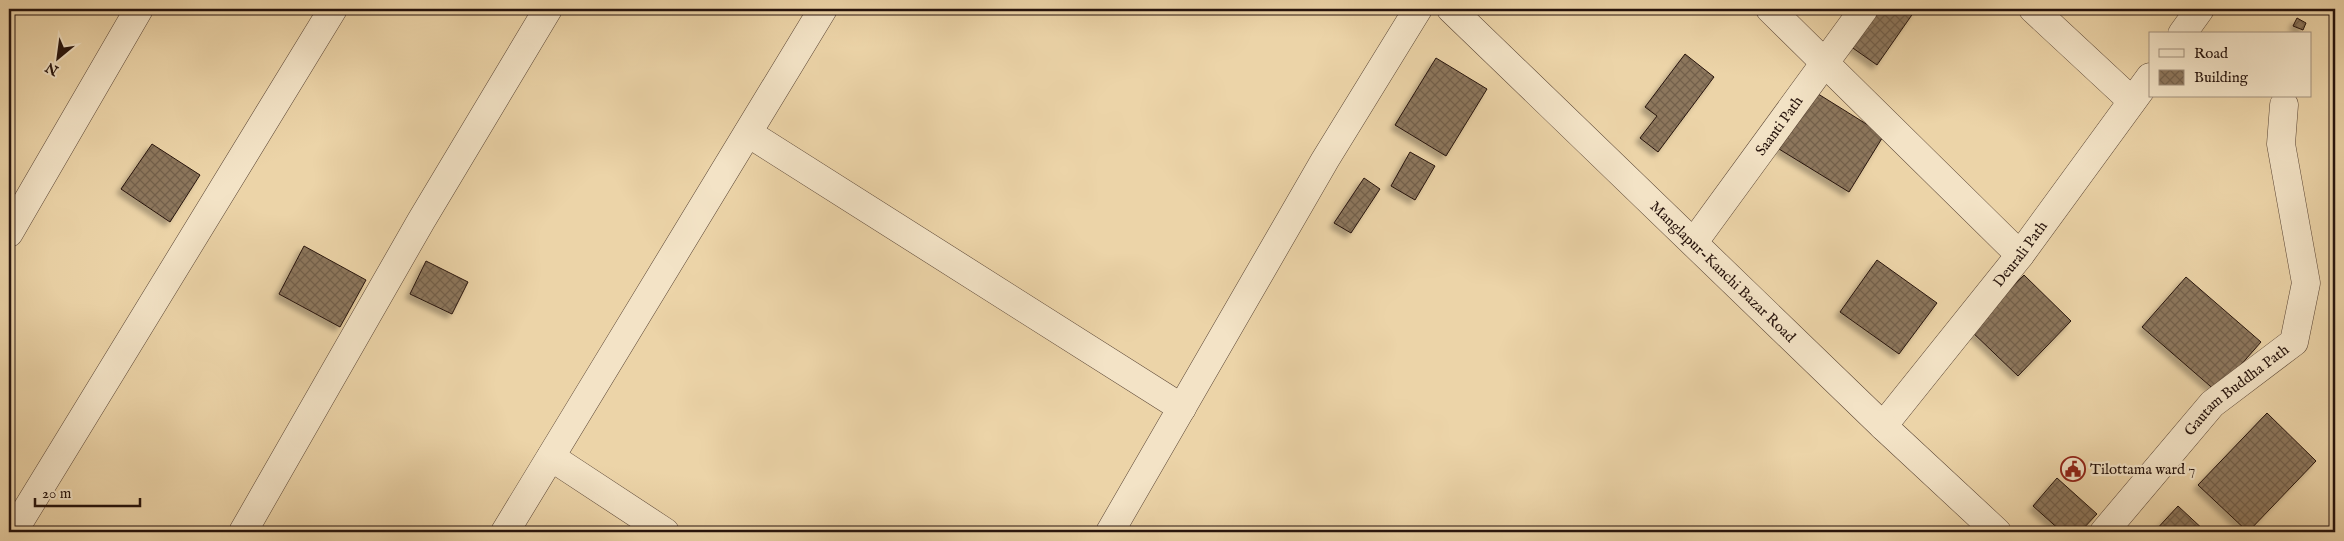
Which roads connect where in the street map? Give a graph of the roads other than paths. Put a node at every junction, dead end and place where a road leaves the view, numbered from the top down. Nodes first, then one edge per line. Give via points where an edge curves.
1 (140, 9) edge
2 (332, 9) edge
3 (548, 9) edge
4 (823, 9) edge
5 (1418, 9) edge
6 (1451, 9) edge
7 (1770, 9) edge
8 (1864, 9) edge
9 (2033, 9) edge
10 (2200, 9) edge
11 (2183, 32) edge
12 (1825, 62) junction
13 (2149, 78) edge
14 (2132, 101) junction
15 (2284, 106) dead end
16 (748, 133) junction
17 (9, 233) edge
18 (1694, 242) junction
19 (2020, 255) junction
20 (1182, 408) junction
21 (1883, 426) junction
22 (551, 457) junction
23 (13, 532) edge
24 (243, 532) edge
25 (505, 532) edge
26 (665, 532) edge
27 (1110, 532) edge
28 (1996, 532) edge
29 (2104, 532) edge

1 - 17 street
2 - 23 street
3 - 24 street via 421,220
4 - 16 street
5 - 20 street via 1325,160
6 - 18 street, Manglapur-Kanchi Bazar Road
7 - 12 street
8 - 12 street, Saanti Path
9 - 14 street
10 - 11 street
12 - 18 street, Saanti Path
12 - 19 street
13 - 14 street, Deurali Path
14 - 19 street, Deurali Path
15 - 29 street, Gautam Buddha Path via 2281,144 2306,283 2294,342 2212,404
16 - 20 street
16 - 22 street
18 - 21 street, Manglapur-Kanchi Bazar Road
19 - 21 street, Deurali Path
20 - 27 street
21 - 28 street, Manglapur-Kanchi Bazar Road
22 - 25 street
22 - 26 street

